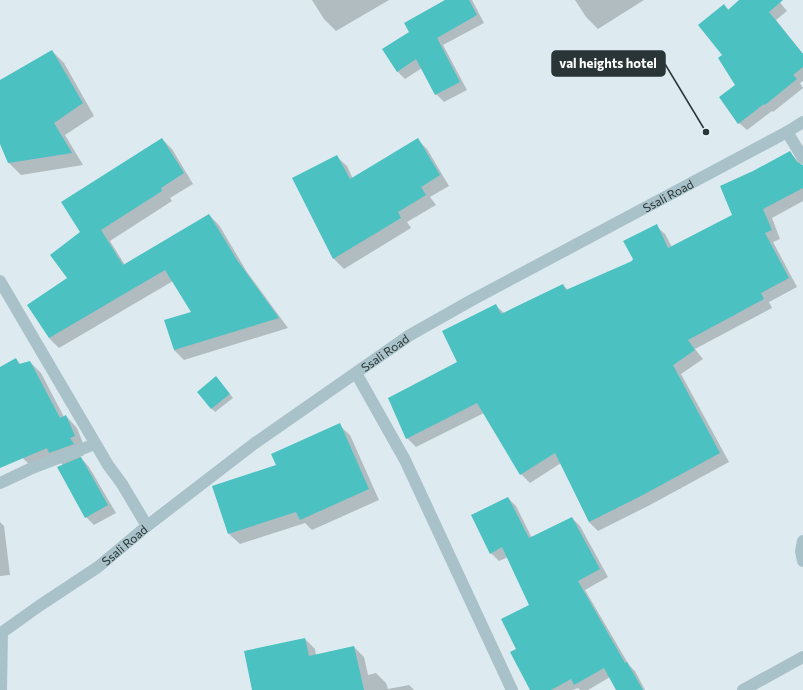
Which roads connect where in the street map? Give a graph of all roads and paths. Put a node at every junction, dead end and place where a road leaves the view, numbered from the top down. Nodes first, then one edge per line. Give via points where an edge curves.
1 (803, 122) edge
2 (787, 132) junction
3 (803, 158) edge
4 (0, 281) edge
5 (356, 373) junction
6 (95, 444) junction
7 (0, 483) edge
8 (147, 526) junction
9 (803, 540) edge
10 (803, 561) edge
11 (1, 634) edge
12 (803, 657) edge
13 (1, 690) edge
14 (512, 690) edge
15 (743, 690) edge

1 - 2 street, Ssali Road
2 - 3 street
2 - 5 street, Ssali Road via 472,300 410,335
4 - 6 street
5 - 8 street, Ssali Road via 255,443
5 - 14 street via 405,460
6 - 7 street
6 - 8 street
8 - 11 street, Ssali Road via 98,566
9 - 10 street
11 - 13 street
12 - 15 street

